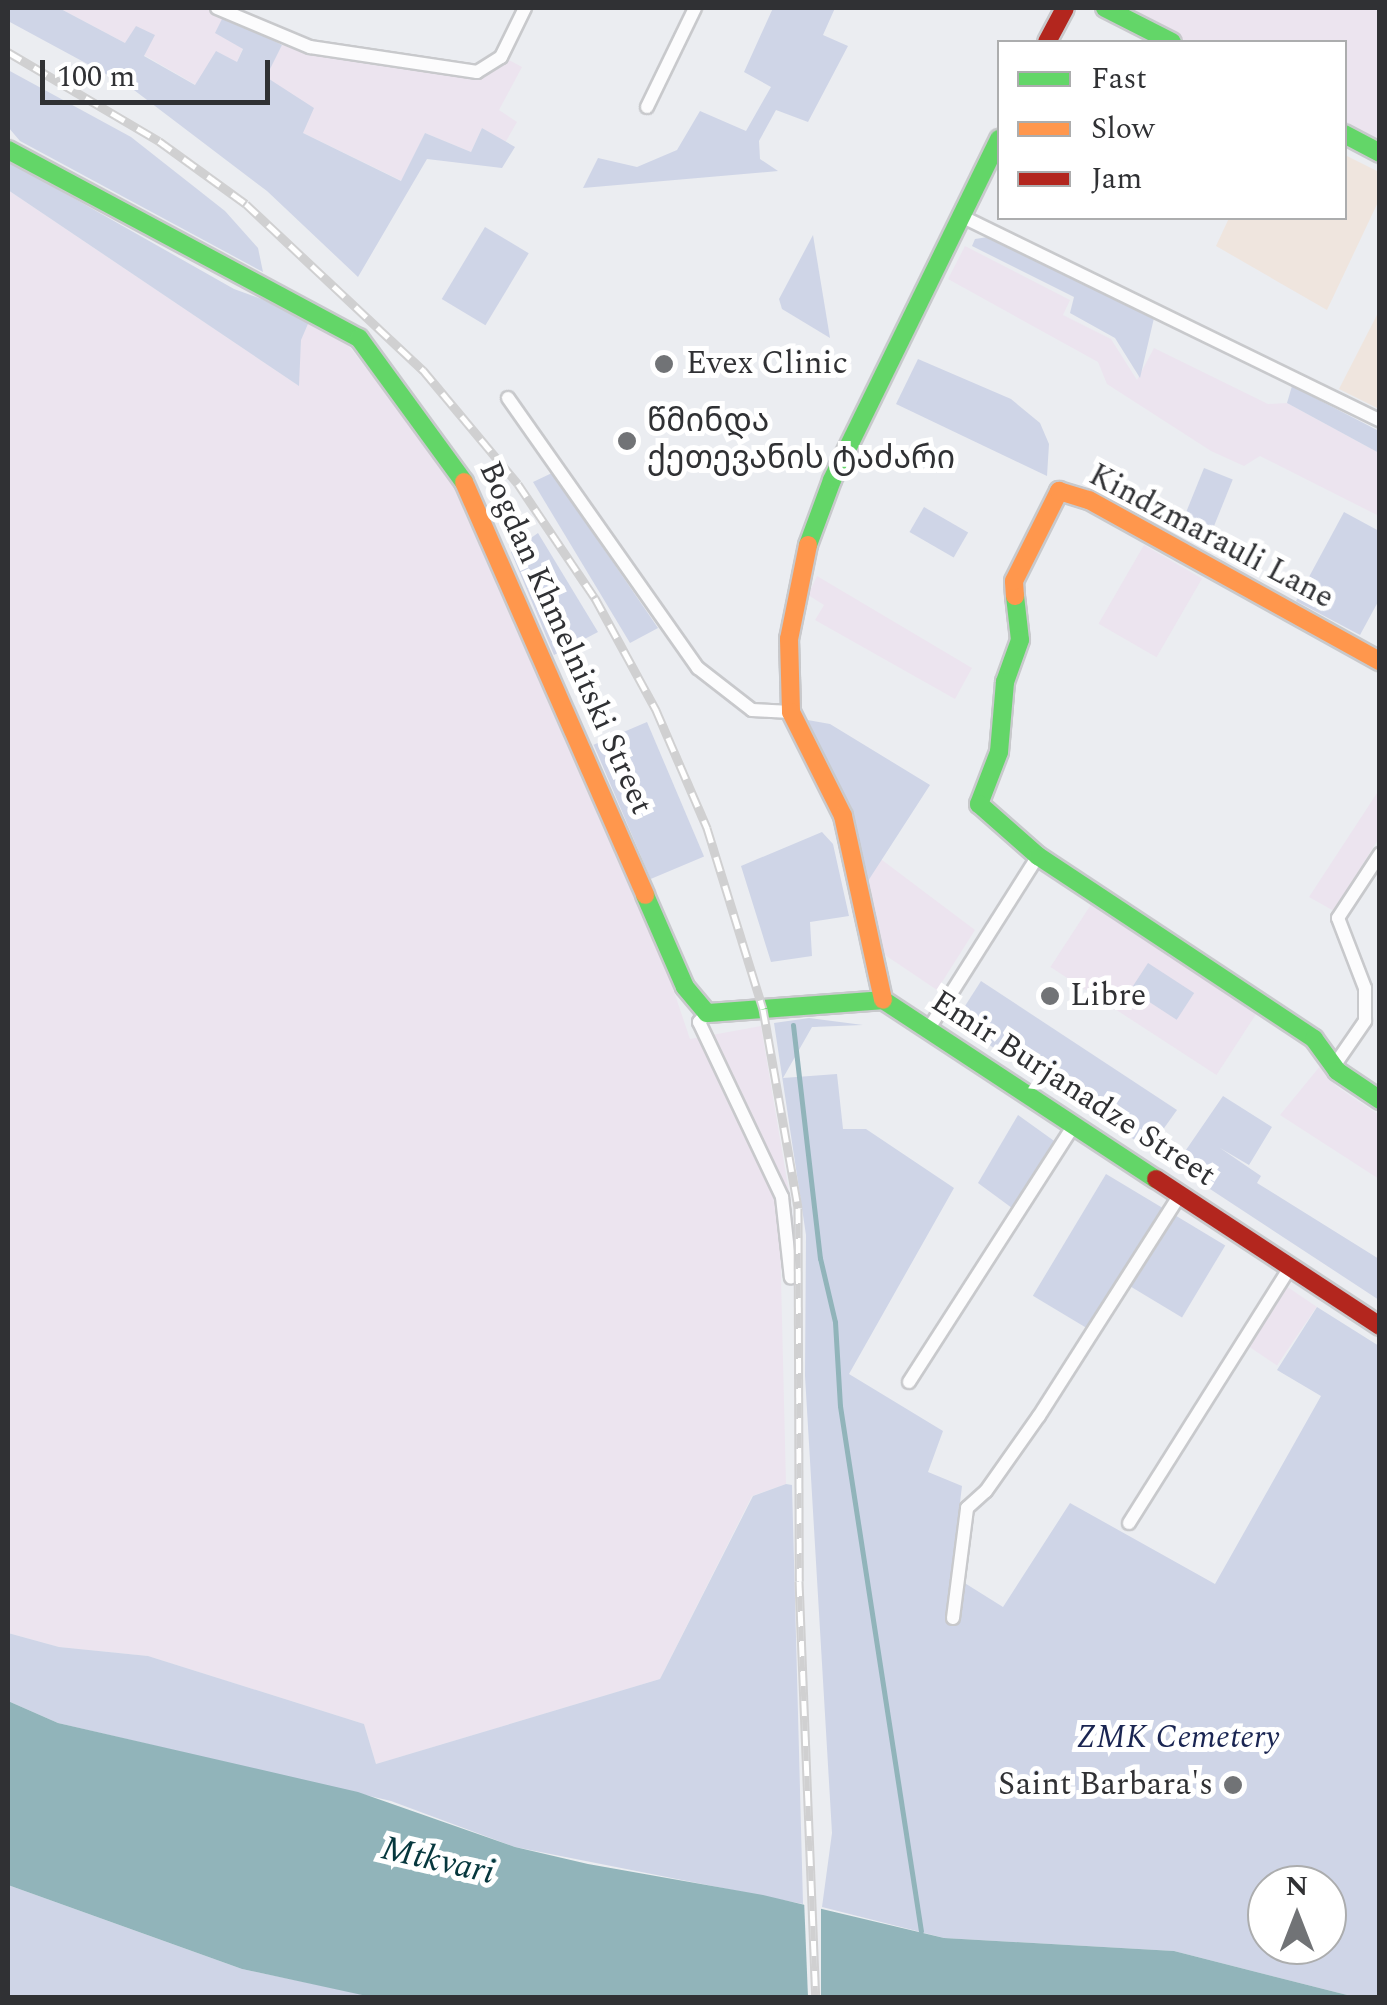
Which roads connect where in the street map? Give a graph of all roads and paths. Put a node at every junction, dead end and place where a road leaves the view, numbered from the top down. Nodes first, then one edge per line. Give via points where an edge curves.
1 (216, 8) edge
2 (525, 8) edge
3 (695, 8) edge
4 (1065, 8) edge
5 (1105, 8) edge
6 (1048, 40) edge
7 (1168, 40) edge
8 (647, 107) dead end
9 (1347, 136) edge
10 (997, 145) edge
11 (8, 150) edge
12 (1380, 153) edge
13 (962, 217) junction
14 (508, 398) dead end
15 (1380, 420) edge
16 (1380, 661) edge
17 (791, 712) junction
18 (1380, 854) edge
19 (1038, 856) junction
20 (883, 1000) junction
21 (707, 1013) junction
22 (928, 1030) junction
23 (1334, 1066) junction
24 (1380, 1100) edge
25 (1074, 1125) junction
26 (1180, 1194) junction
27 (1290, 1267) junction
28 (791, 1278) dead end
29 (1380, 1326) edge
30 (910, 1382) dead end
31 (1129, 1523) dead end
32 (953, 1618) dead end

1 - 2 street via 310,47 477,72 501,57
3 - 8 street
4 - 6 main road
5 - 7 main road
9 - 12 main road
10 - 13 main road
11 - 21 main road, Bogdan Khmelnitski Street via 262,289 326,314 358,338 470,490 685,986
13 - 15 street
13 - 17 main road via 817,514 799,568 789,639
14 - 17 street via 698,668 752,710
16 - 19 main road, Kindzmarauli Lane via 1089,500 1059,491 1014,580 1020,640 1005,682 999,752 979,804
17 - 20 main road via 843,816
18 - 23 street via 1338,918 1364,988 1364,1021
19 - 22 street
19 - 23 main road, Kindzmarauli Lane via 1314,1039
20 - 21 main road, Emir Burjanadze Street
20 - 22 main road, Emir Burjanadze Street
21 - 28 street via 698,1022 786,1212
22 - 25 main road, Emir Burjanadze Street
23 - 24 main road, Kindzmarauli Lane
25 - 26 main road, Emir Burjanadze Street
25 - 30 street
26 - 27 main road, Emir Burjanadze Street
26 - 32 street via 1038,1416 986,1491 966,1508
27 - 29 main road, Emir Burjanadze Street
27 - 31 street

